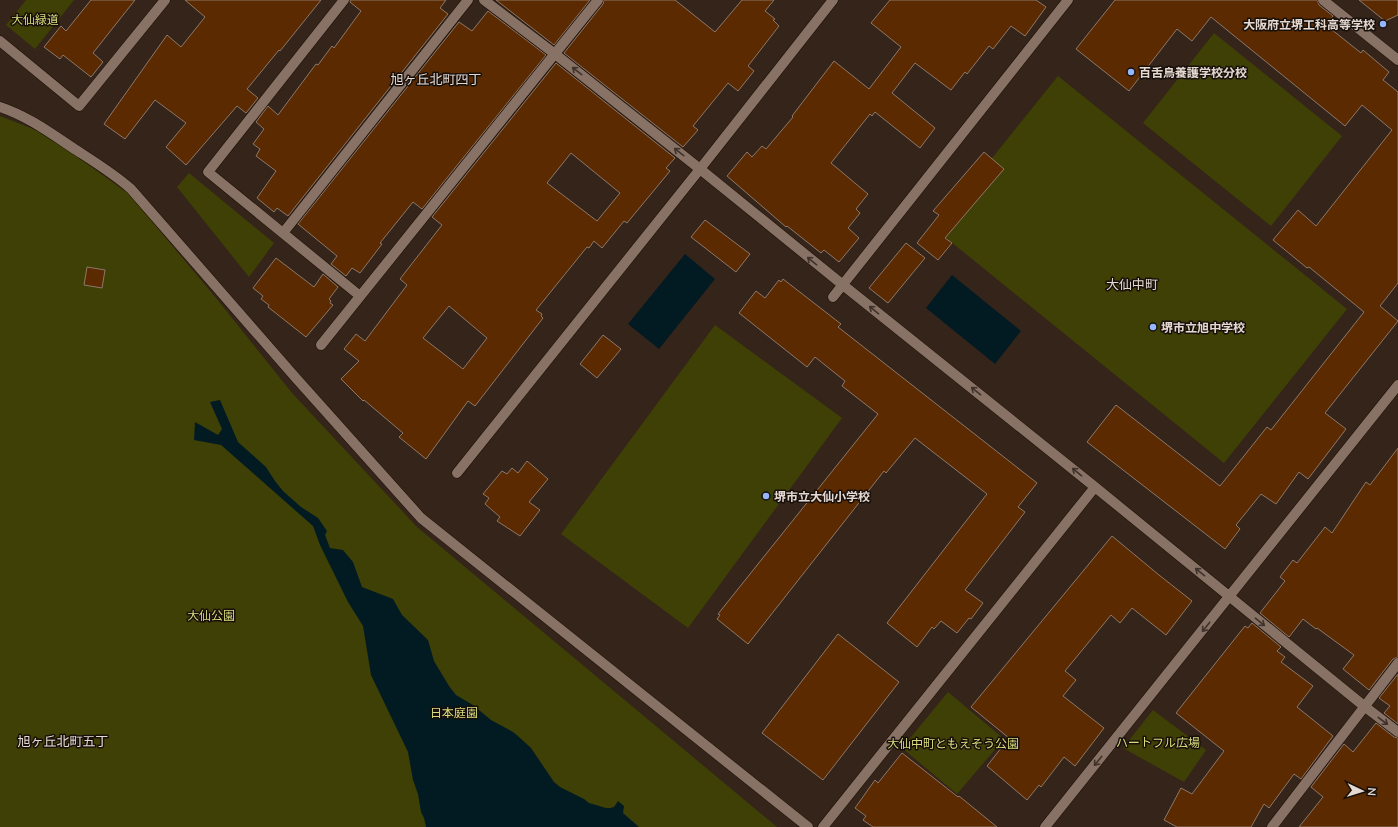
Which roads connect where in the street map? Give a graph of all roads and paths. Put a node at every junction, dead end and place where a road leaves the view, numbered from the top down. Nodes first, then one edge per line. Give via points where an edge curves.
1 (165, 0) edge
2 (344, 0) edge
3 (468, 0) edge
4 (484, 0) edge
5 (598, 0) edge
6 (833, 0) edge
7 (1067, 0) edge
8 (1323, 0) edge
9 (0, 41) edge
10 (555, 54) junction
11 (1398, 60) edge
12 (0, 107) edge
13 (700, 169) junction
14 (283, 233) junction
15 (843, 285) junction
16 (360, 296) junction
17 (833, 298) dead end
18 (321, 345) dead end
19 (1398, 385) edge
20 (457, 473) dead end
21 (1095, 487) junction
22 (1230, 597) junction
23 (1398, 663) edge
24 (1364, 706) junction
25 (1398, 732) edge
26 (808, 827) edge
27 (823, 827) edge
28 (1046, 827) edge
29 (1272, 827) edge

1 - 9 street via 79,106
2 - 14 street via 208,172
3 - 14 street
4 - 10 street
5 - 10 street
6 - 13 street
7 - 15 street
8 - 11 street
13 -> 10 street
10 - 16 street
12 - 26 street via 34,122 131,189 421,518
15 -> 13 street
13 - 20 street
14 - 16 street
15 - 17 street
21 -> 15 street
16 - 18 street
19 - 22 street
22 -> 21 street
21 - 27 street
22 -> 24 street
22 -> 28 street
23 - 24 street
24 -> 25 street
24 - 29 street

